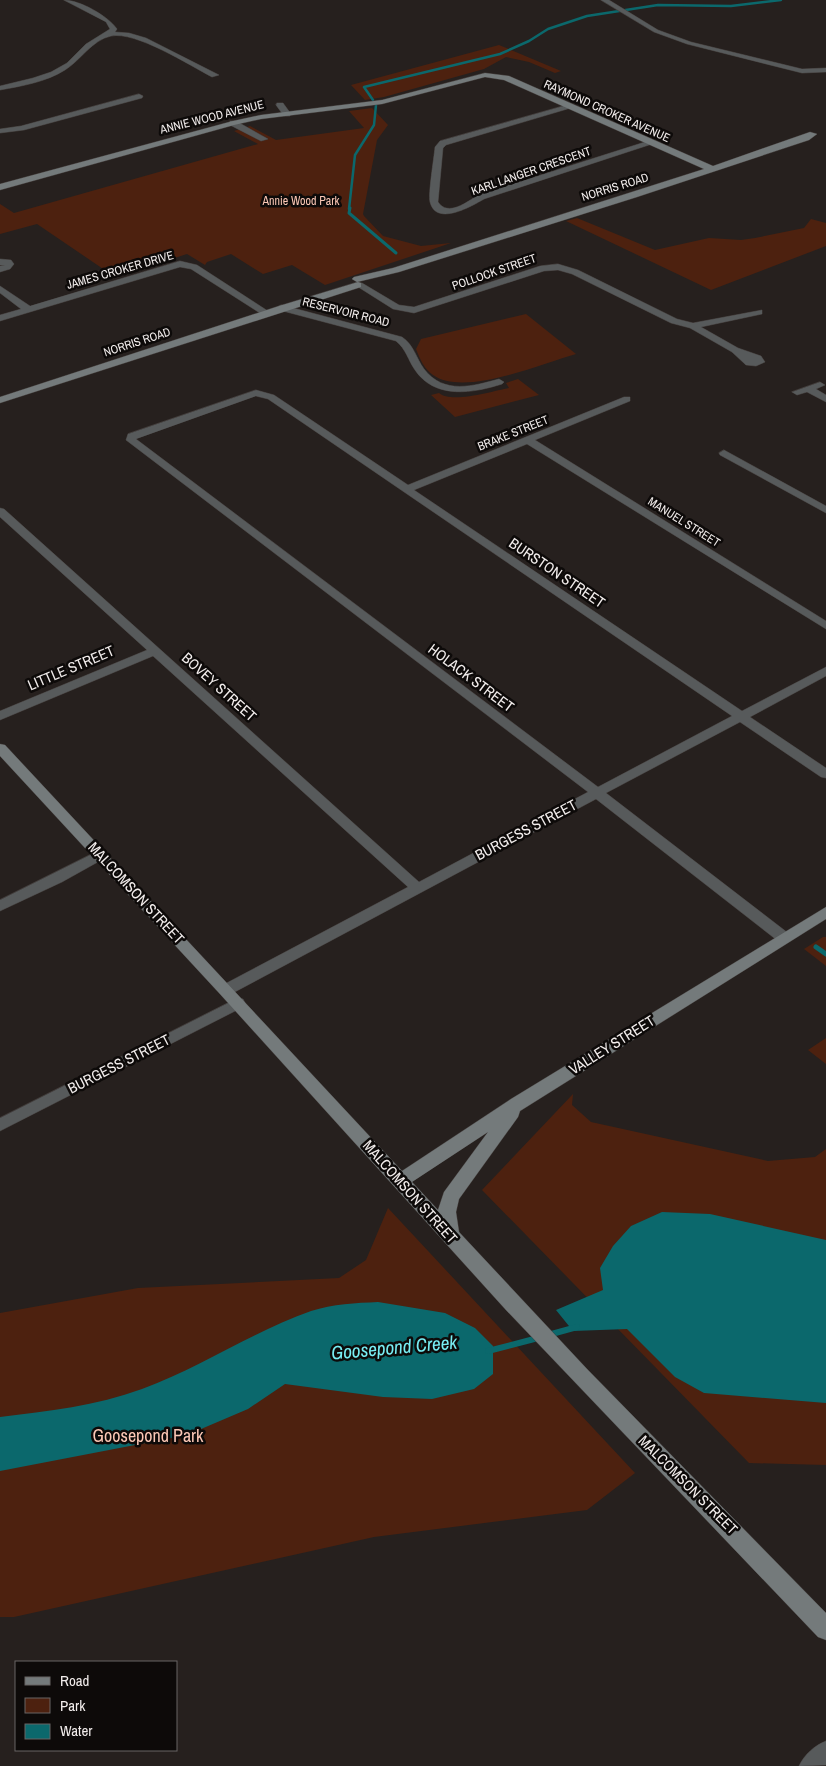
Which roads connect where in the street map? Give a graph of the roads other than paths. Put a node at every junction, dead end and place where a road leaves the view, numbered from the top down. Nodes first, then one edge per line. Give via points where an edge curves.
1 (67, 0) edge
2 (604, 0) edge
3 (110, 34) junction
4 (826, 70) edge
5 (215, 75) dead end
6 (492, 75) joint
7 (0, 88) edge
8 (139, 96) dead end
9 (280, 105) dead end
10 (570, 107) junction
11 (287, 114) junction
12 (233, 123) junction
13 (0, 131) edge
14 (816, 132) dead end
15 (264, 139) dead end
16 (651, 143) junction
17 (708, 168) junction
18 (0, 187) edge
19 (0, 262) edge
20 (0, 268) edge
21 (361, 282) junction
22 (0, 289) edge
23 (282, 308) junction
24 (29, 310) junction
25 (759, 312) dead end
26 (266, 313) junction
27 (0, 318) edge
28 (693, 326) junction
29 (735, 350) dead end
30 (499, 382) dead end
31 (820, 386) dead end
32 (808, 389) junction
33 (797, 392) dead end
34 (628, 399) dead end
35 (826, 399) edge
36 (0, 400) edge
37 (528, 440) junction
38 (138, 446) joint
39 (724, 453) dead end
40 (407, 489) junction
41 (826, 510) edge
42 (0, 511) edge
43 (826, 626) edge
44 (155, 651) junction
45 (826, 671) edge
46 (0, 716) edge
47 (741, 716) junction
48 (0, 748) edge
49 (826, 774) edge
50 (596, 792) junction
51 (100, 856) junction
52 (417, 888) junction
53 (0, 906) edge
54 (826, 912) edge
55 (784, 937) junction
56 (226, 990) junction
57 (238, 1003) junction
58 (517, 1104) junction
59 (0, 1125) edge
60 (400, 1180) junction
61 (450, 1236) junction
62 (826, 1629) edge
63 (826, 1751) edge
64 (810, 1766) edge

1 - 3 street via 108,21 114,29
2 - 4 street via 656,31 689,43 802,70
3 - 5 street via 144,39
3 - 7 street via 85,48 58,71
6 - 10 street, RAYMOND CROKER AVENUE via 506,78
6 - 11 street, ANNIE WOOD AVENUE via 477,76 382,102
8 - 13 street
9 - 11 street
10 - 16 street, RAYMOND CROKER AVENUE
10 - 16 street, KARL LANGER CRESCENT via 444,143 439,148 436,206 452,211 481,197
11 - 12 street, ANNIE WOOD AVENUE
12 - 15 street
12 - 18 street, ANNIE WOOD AVENUE
14 - 17 street, NORRIS ROAD via 806,138
16 - 17 street, RAYMOND CROKER AVENUE
17 - 21 street, NORRIS ROAD
19 - 20 street via 10,264 7,268
21 - 23 street, NORRIS ROAD
21 - 28 street, POLLOCK STREET via 402,309 440,300 536,267 569,266 634,297 674,321
22 - 24 street
23 - 26 street, NORRIS ROAD
23 - 30 street, RESERVOIR ROAD via 399,339 407,346 422,372 450,390
24 - 26 street, JAMES CROKER DRIVE via 184,264
24 - 27 street, JAMES CROKER DRIVE
25 - 28 street
26 - 36 street, NORRIS ROAD
28 - 29 street, POLLOCK STREET
31 - 32 street
32 - 33 street
32 - 35 street
34 - 37 street, BRAKE STREET
37 - 40 street, BRAKE STREET
37 - 43 street, MANUEL STREET
38 - 40 street, BURSTON STREET via 131,440 136,434 256,393 271,398
38 - 50 street, HOLACK STREET
39 - 41 street
40 - 47 street, BURSTON STREET
42 - 44 street, BOVEY STREET
44 - 46 street, LITTLE STREET
44 - 52 street, BOVEY STREET
45 - 47 street, BURGESS STREET
47 - 49 street, BURSTON STREET
47 - 50 street, BURGESS STREET
48 - 51 street, MALCOMSON STREET
50 - 52 street, BURGESS STREET
50 - 55 street, HOLACK STREET
51 - 53 street
51 - 56 street, MALCOMSON STREET
52 - 56 street, BURGESS STREET
54 - 55 street, VALLEY STREET
55 - 58 street, VALLEY STREET
56 - 57 street, MALCOMSON STREET
57 - 59 street, BURGESS STREET
57 - 60 street, MALCOMSON STREET
58 - 60 street, VALLEY STREET
58 - 61 street via 450,1197 447,1212
60 - 61 street, MALCOMSON STREET
61 - 62 street, MALCOMSON STREET
63 - 64 street

